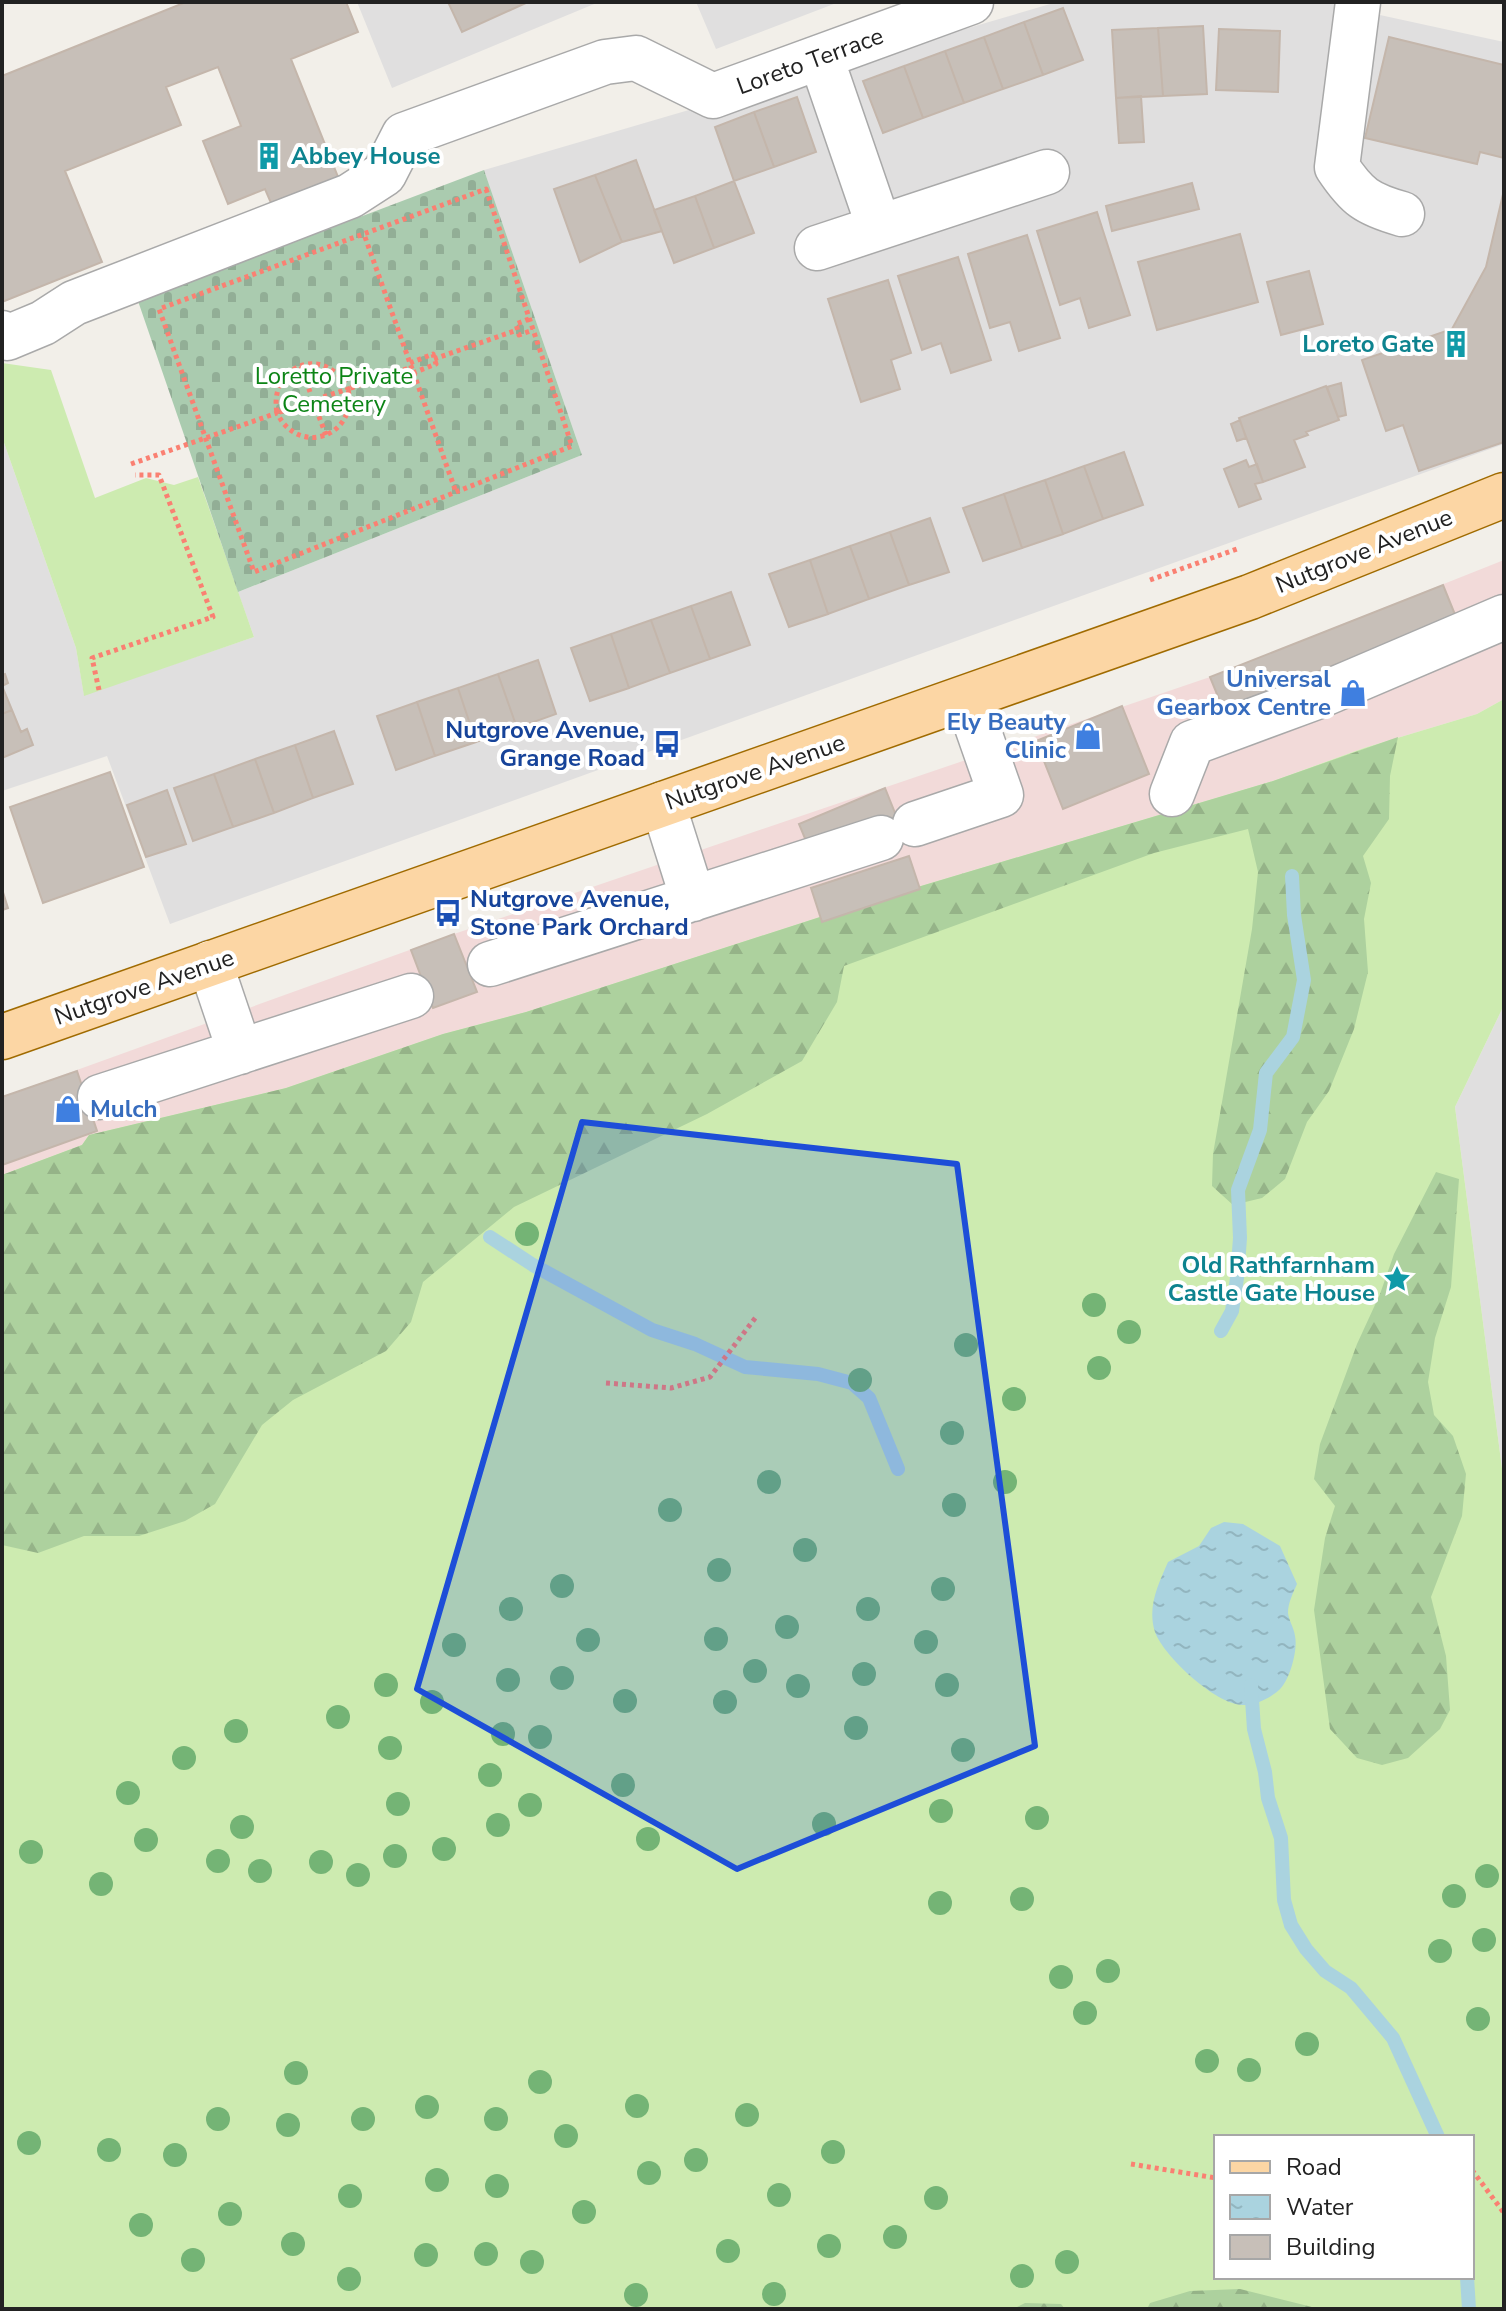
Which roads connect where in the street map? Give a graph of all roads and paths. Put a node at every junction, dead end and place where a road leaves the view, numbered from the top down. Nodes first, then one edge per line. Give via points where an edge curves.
1 (971, 2) edge
2 (1358, 2) edge
3 (821, 58) junction
4 (1047, 172) dead end
5 (1402, 214) dead end
6 (879, 227) junction
7 (364, 234) junction
8 (817, 248) dead end
9 (529, 319) junction
10 (517, 330) junction
11 (533, 330) junction
12 (2, 333) edge
13 (434, 359) junction
14 (301, 366) junction
15 (412, 368) junction
16 (348, 389) junction
17 (310, 392) dead end
18 (320, 398) dead end
19 (306, 403) dead end
20 (316, 409) dead end
21 (277, 413) junction
22 (326, 435) junction
23 (206, 438) junction
24 (131, 464) dead end
25 (135, 475) dead end
26 (456, 492) junction
27 (1504, 495) edge
28 (1504, 617) edge
29 (99, 690) dead end
30 (967, 698) junction
31 (1172, 794) dead end
32 (663, 804) junction
33 (693, 899) junction
34 (210, 963) junction
35 (490, 964) dead end
36 (411, 996) dead end
37 (2, 1037) edge
38 (240, 1052) junction
39 (100, 1097) dead end
40 (756, 1317) dead end
41 (606, 1383) dead end
42 (1131, 2164) dead end
43 (1474, 2173) edge
44 (1214, 2178) edge
45 (1504, 2213) edge

1 - 3 street, Loreto Terrace
2 - 5 street via 1337,167 1354,192 1374,206
3 - 6 street
3 - 12 street, Loreto Terrace via 713,96 636,58 605,62 404,135 384,174 350,196 74,303 7,338
4 - 6 street
6 - 8 street
7 - 9 path via 486,189
7 - 15 path
7 - 23 path via 159,309
9 - 10 path via 516,324
9 - 11 path
10 - 11 path via 519,335
10 - 13 path
11 - 26 path via 572,446
13 - 15 path via 436,364
13 - 15 path via 433,354
14 - 16 path via 326,366
14 - 17 path
14 - 21 path via 282,379
15 - 16 path
15 - 26 path
16 - 18 path
16 - 22 path via 345,419
19 - 21 path
20 - 22 path
21 - 22 path via 295,434
21 - 23 path
23 - 24 path
23 - 26 path via 254,572
25 - 29 path via 159,475 213,617 92,658
27 - 30 main road, Nutgrove Avenue via 1250,597
28 - 31 street via 1192,743
30 - 32 main road, Nutgrove Avenue
30 - 33 street via 1001,795
32 - 33 street
32 - 34 main road, Nutgrove Avenue
33 - 35 street
34 - 37 main road, Nutgrove Avenue
34 - 38 street
36 - 38 street
38 - 39 street
40 - 41 path via 710,1377 671,1388
42 - 44 path
43 - 45 path

